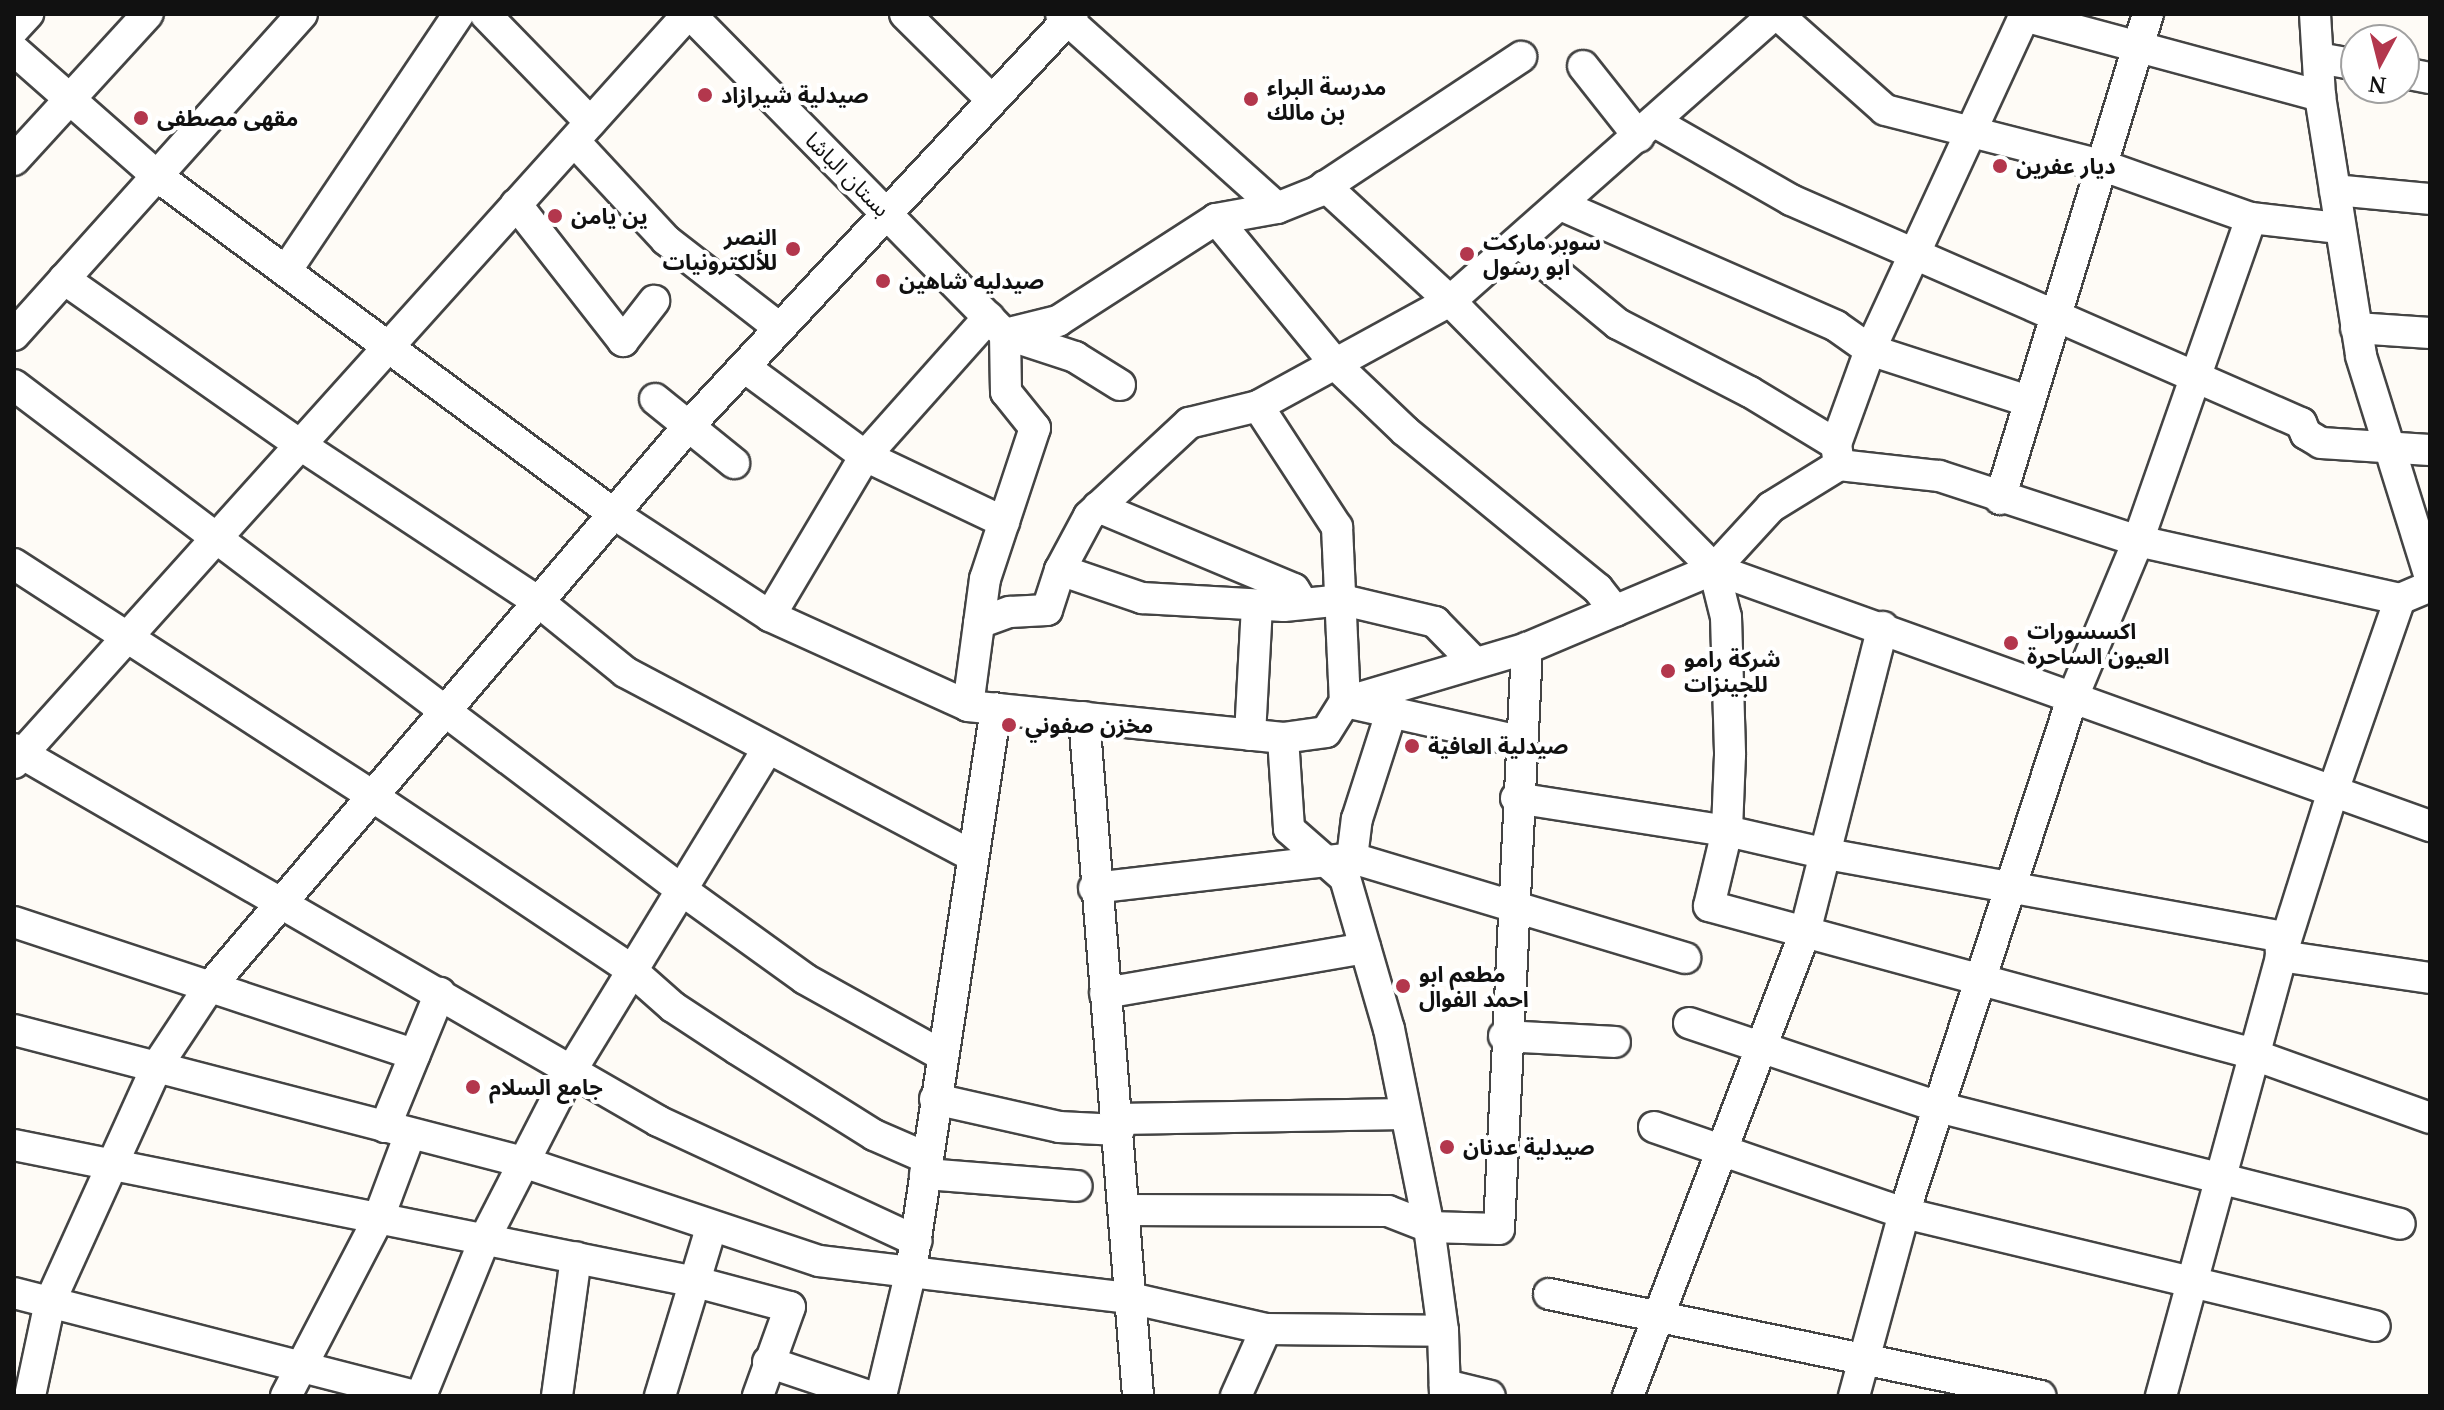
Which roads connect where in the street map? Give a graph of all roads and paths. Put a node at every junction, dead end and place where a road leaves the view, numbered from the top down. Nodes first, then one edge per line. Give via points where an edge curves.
1 (28, 14) edge
2 (148, 14) edge
3 (302, 14) edge
4 (459, 14) edge
5 (485, 14) edge
6 (689, 14) edge
7 (905, 14) edge
8 (1776, 14) edge
9 (2148, 14) edge
10 (2315, 14) edge
11 (2025, 15) edge
12 (1067, 16) edge
13 (14, 29) edge
14 (2137, 49) junction
15 (14, 50) edge
16 (1521, 57) dead end
17 (2318, 58) junction
18 (2340, 62) edge
19 (1583, 66) dead end
20 (2320, 96) junction
21 (69, 99) junction
22 (992, 100) junction
23 (1647, 130) junction
24 (582, 132) junction
25 (1975, 132) junction
26 (14, 160) edge
27 (2101, 165) junction
28 (157, 176) junction
29 (1325, 186) junction
30 (2335, 190) junction
31 (2430, 199) edge
32 (516, 204) junction
33 (1563, 206) junction
34 (1277, 208) junction
35 (886, 213) junction
36 (2251, 218) junction
37 (1216, 219) junction
38 (2339, 228) junction
39 (1520, 243) junction
40 (1918, 252) junction
41 (286, 271) junction
42 (64, 279) junction
43 (654, 301) dead end
44 (1450, 301) junction
45 (2054, 319) junction
46 (997, 326) junction
47 (778, 327) junction
48 (2356, 328) junction
49 (2430, 333) edge
50 (14, 335) edge
51 (387, 346) junction
52 (1870, 350) junction
53 (1337, 366) junction
54 (747, 369) junction
55 (2195, 380) junction
56 (14, 385) edge
57 (1120, 385) dead end
58 (655, 399) dead end
59 (2028, 401) junction
60 (1258, 406) junction
61 (686, 429) junction
62 (299, 444) junction
63 (2391, 448) junction
64 (2430, 450) edge
65 (1838, 455) junction
66 (865, 456) junction
67 (734, 463) dead end
68 (2000, 499) junction
69 (1098, 507) junction
70 (614, 514) junction
71 (1004, 522) junction
72 (213, 540) junction
73 (2138, 541) junction
74 (14, 564) edge
75 (1714, 569) junction
76 (1060, 570) junction
77 (2430, 577) edge
78 (2430, 586) edge
79 (2400, 599) junction
80 (1343, 600) junction
81 (539, 602) junction
82 (1303, 604) junction
83 (1257, 605) junction
84 (1615, 611) junction
85 (770, 616) junction
86 (979, 623) junction
87 (1883, 627) junction
88 (124, 640) junction
89 (1527, 648) junction
90 (1475, 663) junction
91 (2072, 699) junction
92 (1345, 702) junction
93 (982, 707) junction
94 (442, 713) junction
95 (1391, 713) junction
96 (1084, 717) junction
97 (1250, 735) junction
98 (1283, 738) junction
99 (1520, 741) junction
100 (767, 750) junction
101 (17, 755) edge
102 (2333, 791) junction
103 (372, 796) junction
104 (1516, 798) junction
105 (2430, 826) edge
106 (1727, 831) junction
107 (1827, 854) junction
108 (970, 855) junction
109 (1338, 858) junction
110 (2012, 886) junction
111 (679, 888) junction
112 (1094, 888) junction
113 (283, 899) junction
114 (1511, 907) junction
115 (14, 922) edge
116 (1804, 936) junction
117 (1365, 948) junction
118 (2281, 956) junction
119 (1685, 958) dead end
120 (630, 969) junction
121 (1981, 977) junction
122 (2430, 978) edge
123 (208, 989) junction
124 (440, 993) junction
125 (1105, 993) junction
126 (1689, 1023) dead end
127 (14, 1030) edge
128 (1504, 1036) junction
129 (1615, 1042) dead end
130 (1763, 1045) junction
131 (940, 1054) junction
132 (415, 1055) junction
133 (2253, 1058) junction
134 (157, 1066) junction
135 (571, 1071) junction
136 (935, 1099) junction
137 (1942, 1108) junction
138 (1405, 1114) junction
139 (2430, 1118) edge
140 (1118, 1124) junction
141 (1654, 1127) dead end
142 (398, 1131) junction
143 (14, 1145) edge
144 (1724, 1151) junction
145 (523, 1162) junction
146 (114, 1163) junction
147 (926, 1166) junction
148 (2219, 1177) junction
149 (1077, 1186) dead end
150 (1124, 1210) junction
151 (1904, 1213) junction
152 (379, 1217) junction
153 (2400, 1224) dead end
154 (1429, 1227) junction
155 (711, 1228) junction
156 (485, 1238) junction
157 (916, 1241) junction
158 (576, 1257) junction
159 (911, 1271) junction
160 (696, 1282) junction
161 (2191, 1282) junction
162 (14, 1293) edge
163 (1549, 1294) dead end
164 (1130, 1298) junction
165 (50, 1302) junction
166 (1656, 1318) junction
167 (2375, 1326) dead end
168 (1266, 1329) junction
169 (1443, 1331) junction
170 (1864, 1359) junction
171 (768, 1362) junction
172 (302, 1365) junction
173 (1445, 1390) edge
174 (30, 1396) edge
175 (286, 1396) edge
176 (418, 1396) edge
177 (557, 1396) edge
178 (660, 1396) edge
179 (758, 1396) edge
180 (869, 1396) edge
181 (881, 1396) edge
182 (1138, 1396) edge
183 (1236, 1396) edge
184 (1490, 1396) edge
185 (1628, 1396) edge
186 (1854, 1396) edge
187 (2041, 1396) edge
188 (2161, 1396) edge

1 - 13 street
2 - 21 street
3 - 28 street
4 - 41 street
5 - 24 street
6 - 24 street
6 - 35 street, بستان الباشا
7 - 22 street
8 - 23 street
8 - 25 street via 1885,110
9 - 14 street
10 - 17 street
11 - 14 street
11 - 25 street
12 - 22 street
12 - 34 street
14 - 20 street
14 - 27 street
15 - 21 street
16 - 29 street
17 - 18 street
17 - 20 street
19 - 23 street
20 - 30 street
21 - 26 street
21 - 28 street
22 - 35 street
23 - 33 street
23 - 40 street via 1791,200
24 - 32 street
24 - 47 street via 666,240
25 - 27 street
25 - 40 street
27 - 36 street
27 - 45 street
28 - 41 street
28 - 42 street
29 - 34 street
29 - 44 street
30 - 31 street
30 - 38 street
32 - 43 street via 623,341
32 - 51 street
33 - 39 street
33 - 52 street via 1836,326
34 - 37 street
35 - 46 street, بستان الباشا
35 - 47 street
36 - 38 street
36 - 55 street
37 - 46 street via 1058,321
37 - 53 street
38 - 48 street
39 - 44 street
39 - 65 street via 1618,324 1750,392
40 - 45 street
40 - 52 street
41 - 51 street
42 - 50 street
42 - 62 street
44 - 53 street
44 - 75 street
45 - 55 street
45 - 59 street
46 - 57 street via 1075,357
46 - 66 street
46 - 71 street via 1006,392 1035,428
47 - 54 street
48 - 49 street
48 - 63 street
51 - 62 street
51 - 70 street
52 - 59 street
52 - 65 street
53 - 60 street
53 - 84 street via 1405,431 1598,589
54 - 61 street
54 - 66 street
55 - 63 street via 2301,423 2306,434 2321,443
55 - 73 street
56 - 72 street
58 - 61 street
59 - 68 street
60 - 69 street via 1189,423
60 - 80 street via 1337,527
61 - 67 street
61 - 70 street
62 - 72 street
62 - 81 street
63 - 64 street
63 - 77 street
65 - 68 street via 1924,473
65 - 75 street via 1771,507
66 - 71 street
66 - 85 street
68 - 73 street
69 - 76 street
69 - 82 street via 1294,589
70 - 81 street
70 - 85 street
71 - 86 street via 985,579
72 - 88 street
72 - 94 street
73 - 79 street
73 - 91 street
74 - 88 street
75 - 84 street
75 - 87 street
75 - 106 street via 1726,617
76 - 83 street via 1142,598
76 - 86 street via 1047,610 1010,612
78 - 79 street
79 - 102 street
80 - 82 street
80 - 90 street via 1435,622
80 - 92 street
81 - 94 street
81 - 100 street via 625,672
82 - 83 street
83 - 97 street
84 - 89 street
85 - 93 street
86 - 93 street
87 - 91 street
87 - 107 street
88 - 101 street
88 - 103 street
89 - 90 street
89 - 99 street
90 - 92 street
91 - 102 street
91 - 110 street
92 - 95 street
92 - 98 street via 1326,732
93 - 96 street
93 - 108 street
94 - 103 street
94 - 111 street
95 - 99 street
95 - 109 street via 1357,819
96 - 97 street
96 - 112 street
97 - 98 street
98 - 109 street via 1289,829
99 - 104 street
100 - 108 street
100 - 111 street
101 - 113 street
102 - 105 street
102 - 118 street
103 - 113 street
103 - 120 street
104 - 106 street
104 - 114 street
106 - 107 street
106 - 116 street via 1709,906
107 - 110 street
107 - 116 street
108 - 131 street
109 - 112 street
109 - 114 street
109 - 117 street
110 - 118 street via 2280,936
110 - 121 street
111 - 120 street
111 - 131 street via 805,979
112 - 125 street
113 - 123 street
113 - 124 street
114 - 119 street
114 - 128 street
115 - 123 street
116 - 121 street
116 - 130 street
117 - 125 street
117 - 138 street
118 - 122 street
118 - 133 street
120 - 135 street
120 - 147 street via 673,1007
121 - 133 street
121 - 137 street
123 - 132 street
123 - 134 street
124 - 132 street
124 - 135 street
125 - 140 street
126 - 130 street
127 - 134 street
128 - 129 street
128 - 154 street via 1499,1229
130 - 137 street
130 - 144 street
131 - 136 street
132 - 142 street
133 - 139 street
133 - 148 street
134 - 142 street
134 - 146 street
135 - 145 street
135 - 157 street via 658,1121
136 - 140 street via 1059,1127
136 - 147 street
137 - 148 street
137 - 151 street
138 - 140 street
138 - 154 street
140 - 150 street
141 - 144 street
142 - 145 street
142 - 152 street
143 - 146 street
144 - 151 street
144 - 166 street
145 - 155 street
145 - 156 street
146 - 152 street
146 - 165 street
147 - 149 street
147 - 157 street
148 - 153 street
148 - 161 street
150 - 154 street via 1388,1211
150 - 164 street
151 - 161 street
151 - 170 street
152 - 156 street
152 - 172 street
154 - 169 street
155 - 159 street via 819,1261
155 - 160 street
156 - 158 street
156 - 176 street
157 - 159 street
158 - 160 street
158 - 177 street
159 - 164 street
159 - 181 street
160 - 171 street via 790,1307
160 - 178 street
161 - 167 street
161 - 188 street
162 - 165 street
163 - 166 street
164 - 168 street
164 - 182 street
165 - 172 street
165 - 174 street
166 - 170 street
166 - 185 street
168 - 169 street
168 - 183 street
169 - 173 street
170 - 186 street
170 - 187 street
171 - 179 street
171 - 180 street
172 - 175 street
172 - 176 street
173 - 184 street

